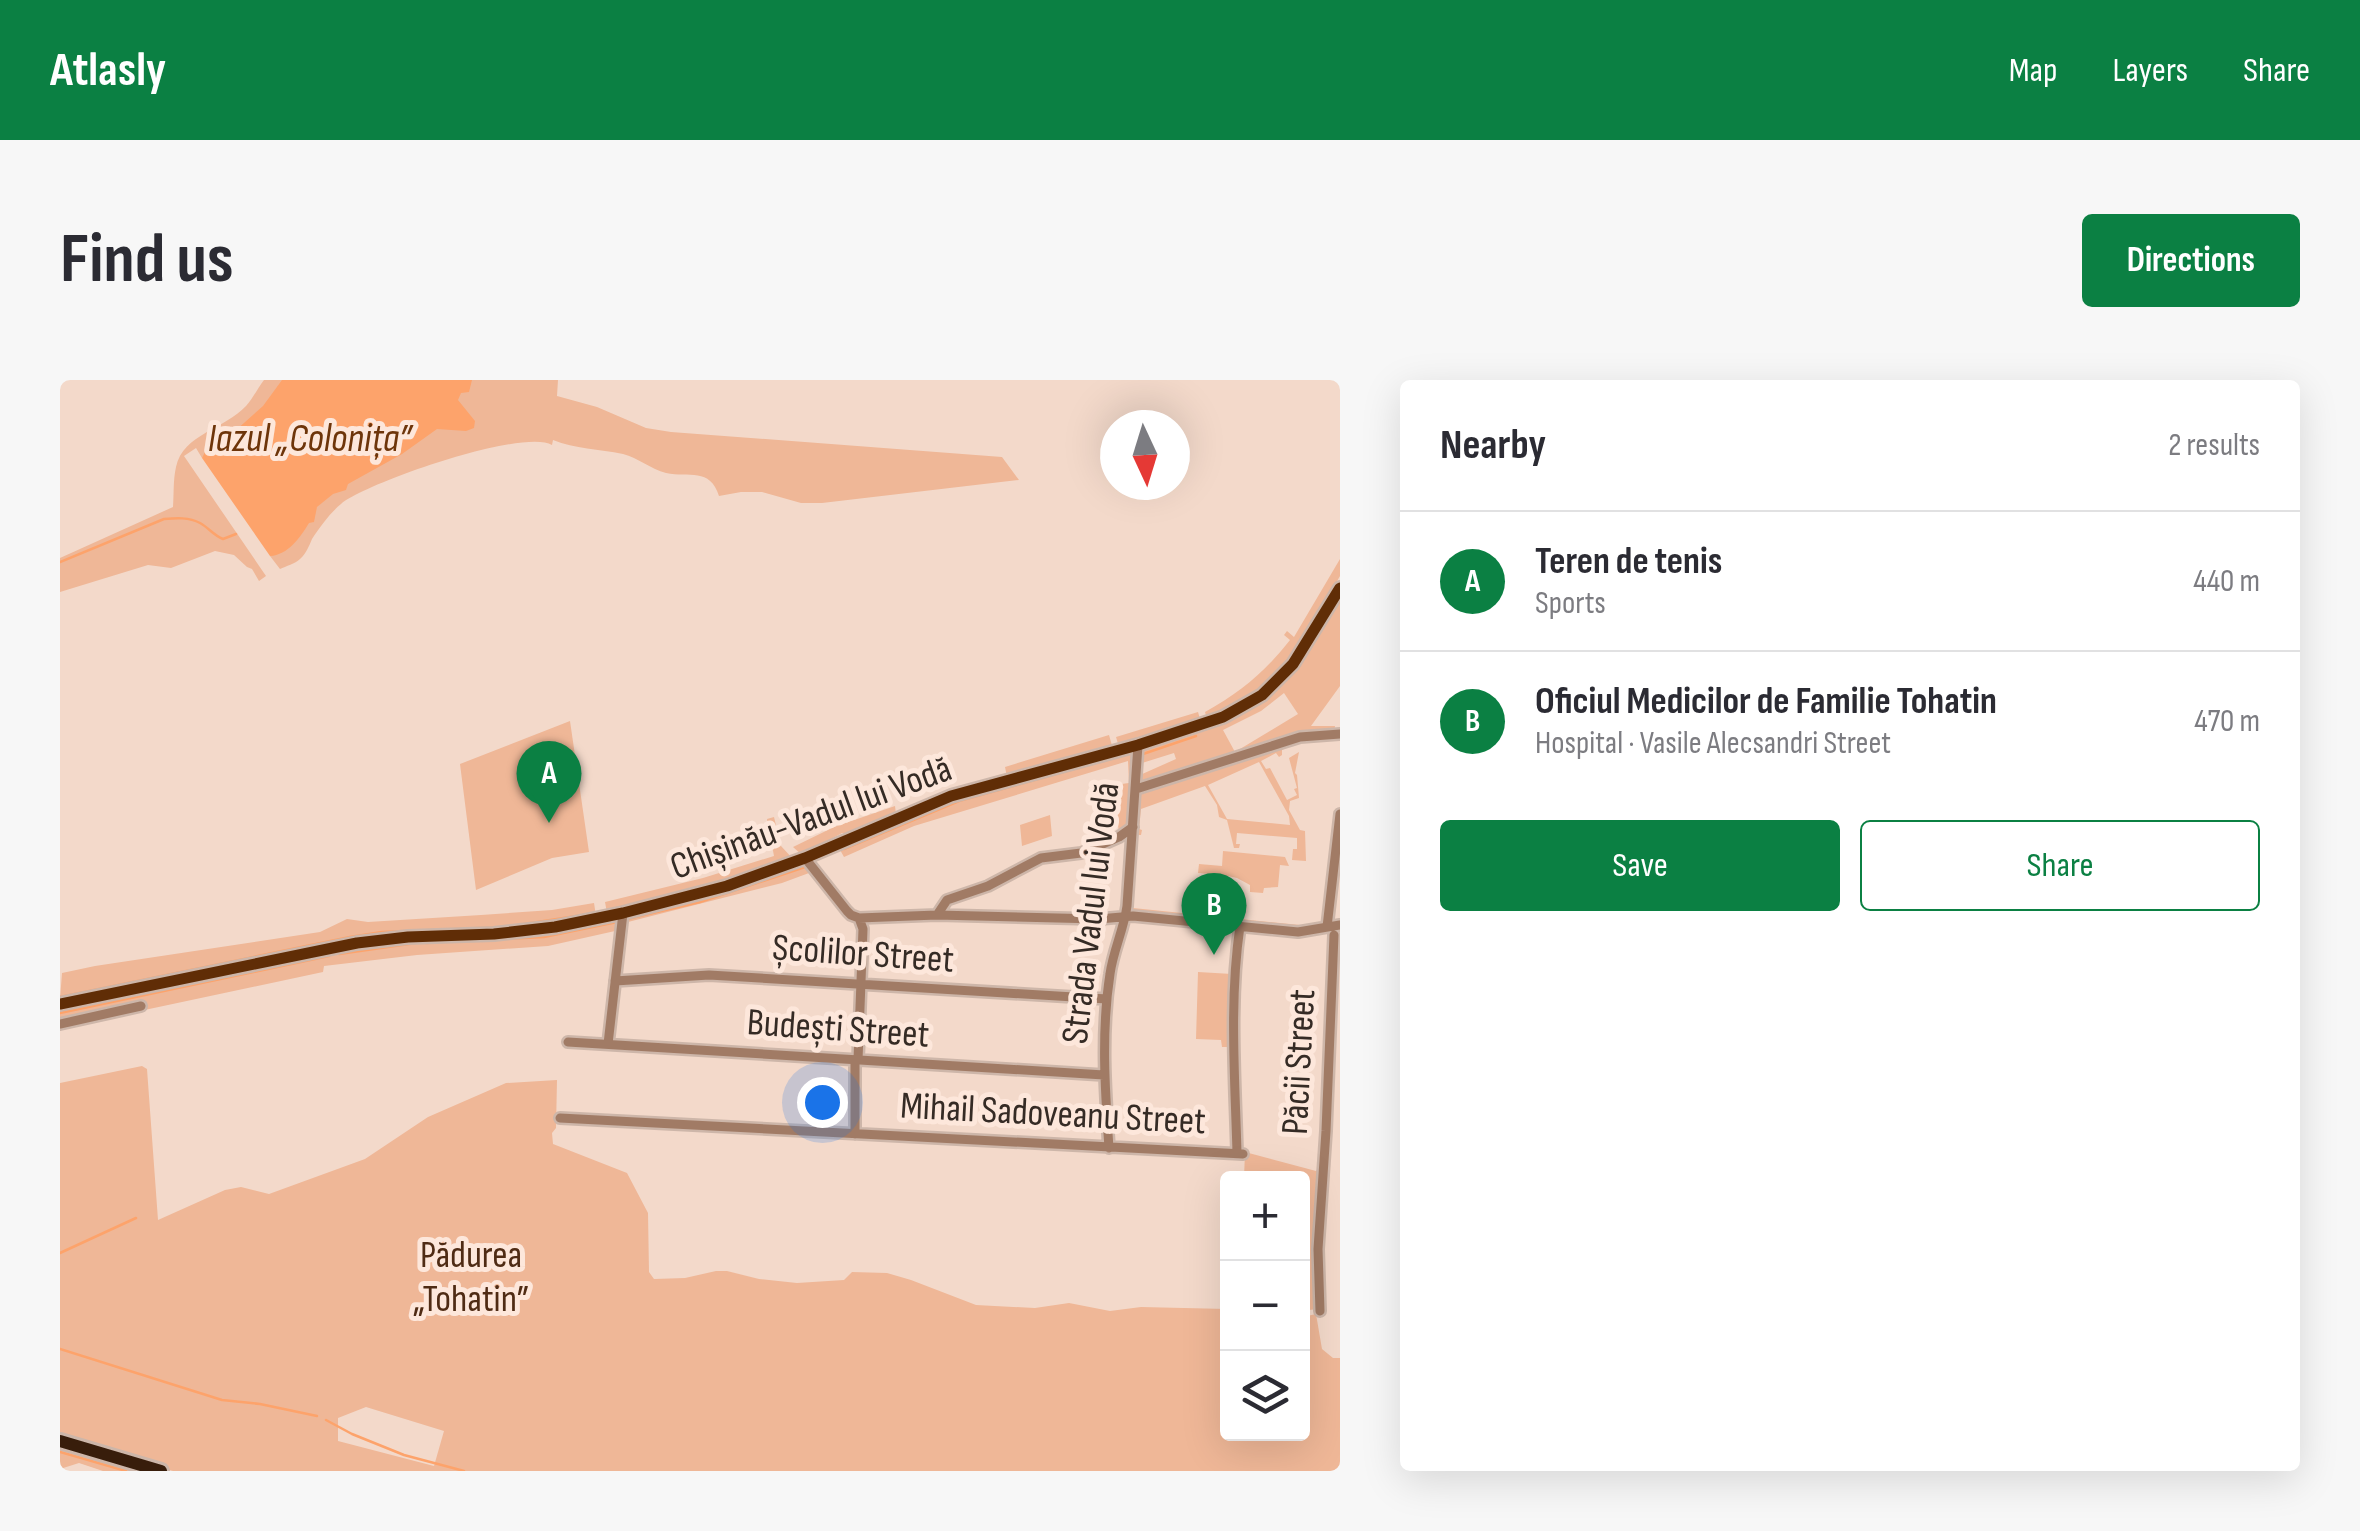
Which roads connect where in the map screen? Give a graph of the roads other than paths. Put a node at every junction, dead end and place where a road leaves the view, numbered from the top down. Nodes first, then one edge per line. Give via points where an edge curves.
1 (1340, 588) edge
2 (1340, 734) edge
3 (1138, 746) junction
4 (1136, 789) junction
5 (1340, 814) edge
6 (1133, 827) junction
7 (805, 858) junction
8 (624, 913) junction
9 (937, 915) junction
10 (860, 918) junction
11 (1126, 918) junction
12 (1240, 926) junction
13 (1335, 932) edge
14 (616, 981) junction
15 (862, 986) junction
16 (1107, 999) junction
17 (60, 1004) edge
18 (141, 1006) dead end
19 (60, 1024) edge
20 (568, 1042) dead end
21 (608, 1044) junction
22 (857, 1060) junction
23 (1104, 1076) junction
24 (560, 1118) dead end
25 (855, 1134) junction
26 (1109, 1148) junction
27 (1320, 1311) dead end
28 (60, 1442) edge
29 (162, 1471) edge

1 - 3 main road, Chișinău-Vadul lui Vodă via 1305,648 1262,695 1223,718
2 - 4 street via 1300,737
3 - 4 street, Strada Vadul lui Vodă
3 - 7 main road, Chișinău-Vadul lui Vodă via 951,796
4 - 6 street, Strada Vadul lui Vodă
5 - 13 street, Păcii Street
6 - 9 street via 1094,848 1042,858 947,900
6 - 11 street, Strada Vadul lui Vodă
7 - 8 main road, Chișinău-Vadul lui Vodă
7 - 10 street
8 - 14 street
8 - 17 main road, Chișinău-Vadul lui Vodă via 524,931 357,943
9 - 10 street
9 - 11 street
10 - 15 street
11 - 12 street
11 - 16 street, Strada Vadul lui Vodă
12 - 13 street
12 - 26 street, Mihail Sadoveanu Street via 1234,1040 1240,1154
13 - 27 street, Păcii Street
14 - 15 street, Școlilor Street via 709,975
14 - 21 street
15 - 16 street, Școlilor Street
15 - 22 street
16 - 23 street, Strada Vadul lui Vodă
18 - 19 street
20 - 21 street, Budești Street
21 - 22 street, Budești Street
22 - 23 street, Budești Street
22 - 25 street
23 - 26 street, Strada Vadul lui Vodă
24 - 25 street, Mihail Sadoveanu Street
25 - 26 street, Mihail Sadoveanu Street
28 - 29 highway

